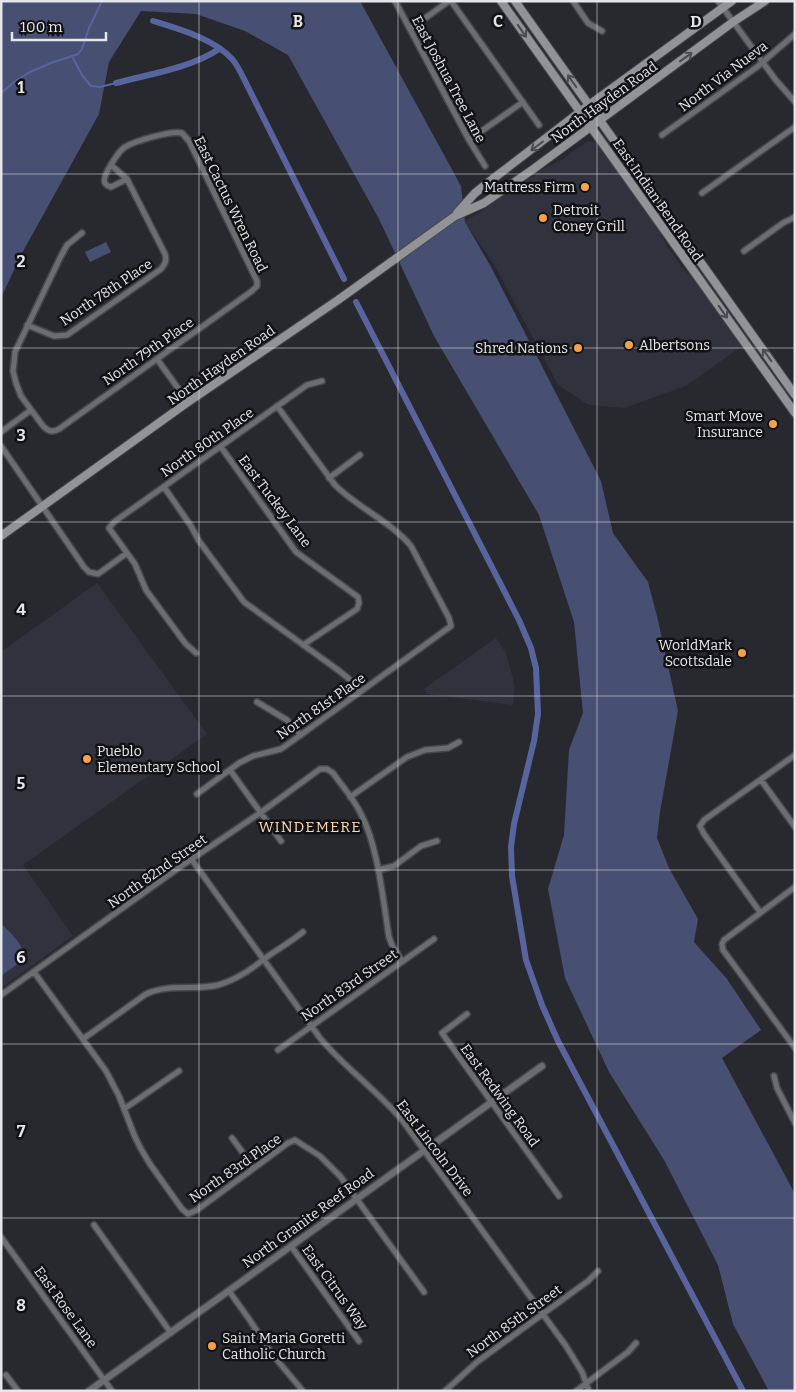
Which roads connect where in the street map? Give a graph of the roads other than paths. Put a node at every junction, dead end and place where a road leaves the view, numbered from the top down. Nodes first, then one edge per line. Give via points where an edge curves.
1 (395, 1) edge
2 (450, 1) edge
3 (501, 1) edge
4 (515, 1) edge
5 (573, 1) edge
6 (732, 1) edge
7 (765, 1) edge
8 (721, 4) edge
9 (733, 22) junction
10 (410, 29) junction
11 (602, 31) dead end
12 (795, 34) edge
13 (762, 62) junction
14 (523, 102) junction
15 (795, 102) edge
16 (590, 106) junction
17 (580, 113) junction
18 (600, 120) junction
19 (539, 125) dead end
20 (591, 127) junction
21 (795, 128) edge
22 (662, 135) dead end
23 (469, 140) junction
24 (112, 165) junction
25 (485, 166) dead end
26 (127, 179) junction
27 (702, 193) dead end
28 (455, 216) junction
29 (795, 217) edge
30 (82, 233) dead end
31 (744, 250) dead end
32 (257, 286) joint
33 (27, 325) junction
34 (157, 359) junction
35 (322, 381) dead end
36 (795, 395) edge
37 (188, 402) junction
38 (277, 406) junction
39 (31, 410) junction
40 (795, 413) edge
41 (1, 432) edge
42 (1, 446) edge
43 (221, 447) junction
44 (360, 455) dead end
45 (329, 478) junction
46 (164, 487) junction
47 (43, 506) junction
48 (1, 536) edge
49 (127, 553) junction
50 (303, 645) junction
51 (196, 653) dead end
52 (360, 692) junction
53 (257, 702) dead end
54 (301, 735) junction
55 (459, 742) dead end
56 (795, 755) edge
57 (230, 770) junction
58 (760, 780) junction
59 (197, 794) dead end
60 (350, 797) junction
61 (260, 812) junction
62 (795, 827) edge
63 (281, 841) dead end
64 (436, 841) dead end
65 (192, 860) junction
66 (378, 870) junction
67 (795, 887) edge
68 (760, 912) junction
69 (303, 932) dead end
70 (434, 939) dead end
71 (264, 960) junction
72 (402, 961) junction
73 (34, 972) junction
74 (1, 995) edge
75 (467, 1014) dead end
76 (311, 1026) junction
77 (83, 1039) junction
78 (795, 1048) edge
79 (278, 1050) dead end
80 (542, 1066) dead end
81 (179, 1071) dead end
82 (774, 1076) dead end
83 (492, 1101) junction
84 (124, 1109) junction
85 (795, 1123) edge
86 (232, 1138) dead end
87 (424, 1150) junction
88 (254, 1168) junction
89 (559, 1196) dead end
90 (357, 1199) junction
91 (94, 1225) dead end
92 (1, 1237) edge
93 (291, 1246) junction
94 (598, 1271) dead end
95 (229, 1291) junction
96 (424, 1292) dead end
97 (542, 1314) junction
98 (171, 1333) junction
99 (360, 1341) dead end
100 (636, 1343) dead end
101 (6, 1375) dead end
102 (104, 1380) junction
103 (587, 1383) junction
104 (18, 1391) edge
105 (89, 1391) edge
106 (112, 1391) edge
107 (303, 1391) edge
108 (445, 1391) edge
109 (576, 1391) edge
110 (589, 1391) edge

1 - 10 street, East Joshua Tree Lane
2 - 10 street
2 - 14 street
3 -> 17 main road, East Indian Bend Road
16 -> 4 main road, East Indian Bend Road
5 - 11 street via 588,23
6 - 8 main road, North Hayden Road
7 - 9 main road, North Hayden Road
8 - 9 street
8 - 16 main road, North Hayden Road
9 - 13 street
18 -> 9 main road, North Hayden Road
10 - 23 street, East Joshua Tree Lane
12 - 13 street, North Via Nueva
13 - 15 street
13 - 22 street, North Via Nueva
14 - 19 street
14 - 23 street
16 - 17 main road, North Hayden Road
16 - 18 main road, East Indian Bend Road
17 - 20 main road, East Indian Bend Road
17 -> 28 main road, North Hayden Road via 475,193
18 - 20 main road, North Hayden Road
36 -> 18 main road, East Indian Bend Road
20 - 28 main road, North Hayden Road via 484,203
20 -> 40 main road, East Indian Bend Road
21 - 27 street
23 - 25 street, East Joshua Tree Lane
24 - 26 street
24 - 26 street via 104,179 106,185 111,187
24 - 32 street, East Cactus Wren Road via 123,148 130,144 173,132 182,134 189,142
26 - 33 street, North 78th Place via 166,262 161,269 67,335 54,336
28 - 37 main road, North Hayden Road
29 - 31 street
30 - 33 street via 67,246
32 - 34 street, North 79th Place
33 - 39 street via 15,352 13,371 21,396
34 - 37 street
34 - 39 street, North 79th Place via 59,429 51,431 43,426
35 - 38 street, North 80th Place via 306,385
37 - 47 main road, North Hayden Road
38 - 43 street, North 80th Place
38 - 45 street
39 - 41 street
42 - 47 street
43 - 46 street, North 80th Place
43 - 50 street, East Tuckey Lane via 296,552 358,597 356,608
44 - 45 street
45 - 52 street, North 81st Place via 343,493 407,542 451,626
46 - 49 street, North 80th Place via 109,528
46 - 50 street via 199,542 244,602
47 - 48 main road, North Hayden Road
47 - 49 street via 89,572 98,574
49 - 51 street via 146,590
50 - 52 street via 343,674
52 - 54 street, North 81st Place
53 - 54 street via 287,720
54 - 57 street, North 81st Place via 280,749 253,756
55 - 60 street via 448,748 425,750 407,757
56 - 58 street
57 - 59 street, North 81st Place
57 - 61 street
58 - 62 street
58 - 68 street via 700,826
60 - 61 street, North 82nd Street via 333,773 320,769
60 - 66 street via 369,832
61 - 63 street
61 - 65 street, North 82nd Street
64 - 66 street via 421,846 394,866
65 - 71 street, East Lincoln Drive
65 - 73 street, North 82nd Street
66 - 72 street via 389,937
67 - 68 street
68 - 78 street via 724,940 723,950
69 - 71 street
70 - 72 street, North 83rd Street
71 - 76 street, East Lincoln Drive
71 - 77 street via 242,975 219,984 154,990
72 - 76 street, North 83rd Street
73 - 74 street, North 82nd Street
73 - 77 street
75 - 83 street, East Redwing Road via 442,1033
76 - 79 street, North 83rd Street
76 - 87 street, East Lincoln Drive via 329,1049 392,1107
77 - 84 street via 112,1080
80 - 83 street, North Granite Reef Road
81 - 84 street
82 - 85 street
83 - 87 street, North Granite Reef Road
83 - 89 street, East Redwing Road
84 - 88 street, North 83rd Place via 150,1164 188,1214
86 - 88 street
87 - 90 street, North Granite Reef Road
87 - 97 street, East Lincoln Drive
88 - 90 street, North 83rd Place via 295,1140 331,1166
90 - 93 street, North Granite Reef Road
90 - 96 street
91 - 98 street
92 - 102 street, East Rose Lane
93 - 95 street, North Granite Reef Road
93 - 99 street, East Citrus Way
94 - 97 street, North 85th Street
95 - 98 street, North Granite Reef Road
95 - 107 street via 272,1354
97 - 103 street, East Lincoln Drive
97 - 108 street, North 85th Street via 463,1373
98 - 102 street, North Granite Reef Road
100 - 103 street
101 - 104 street
102 - 105 street, North Granite Reef Road
102 - 106 street, East Rose Lane
103 - 109 street
103 - 110 street, East Lincoln Drive

